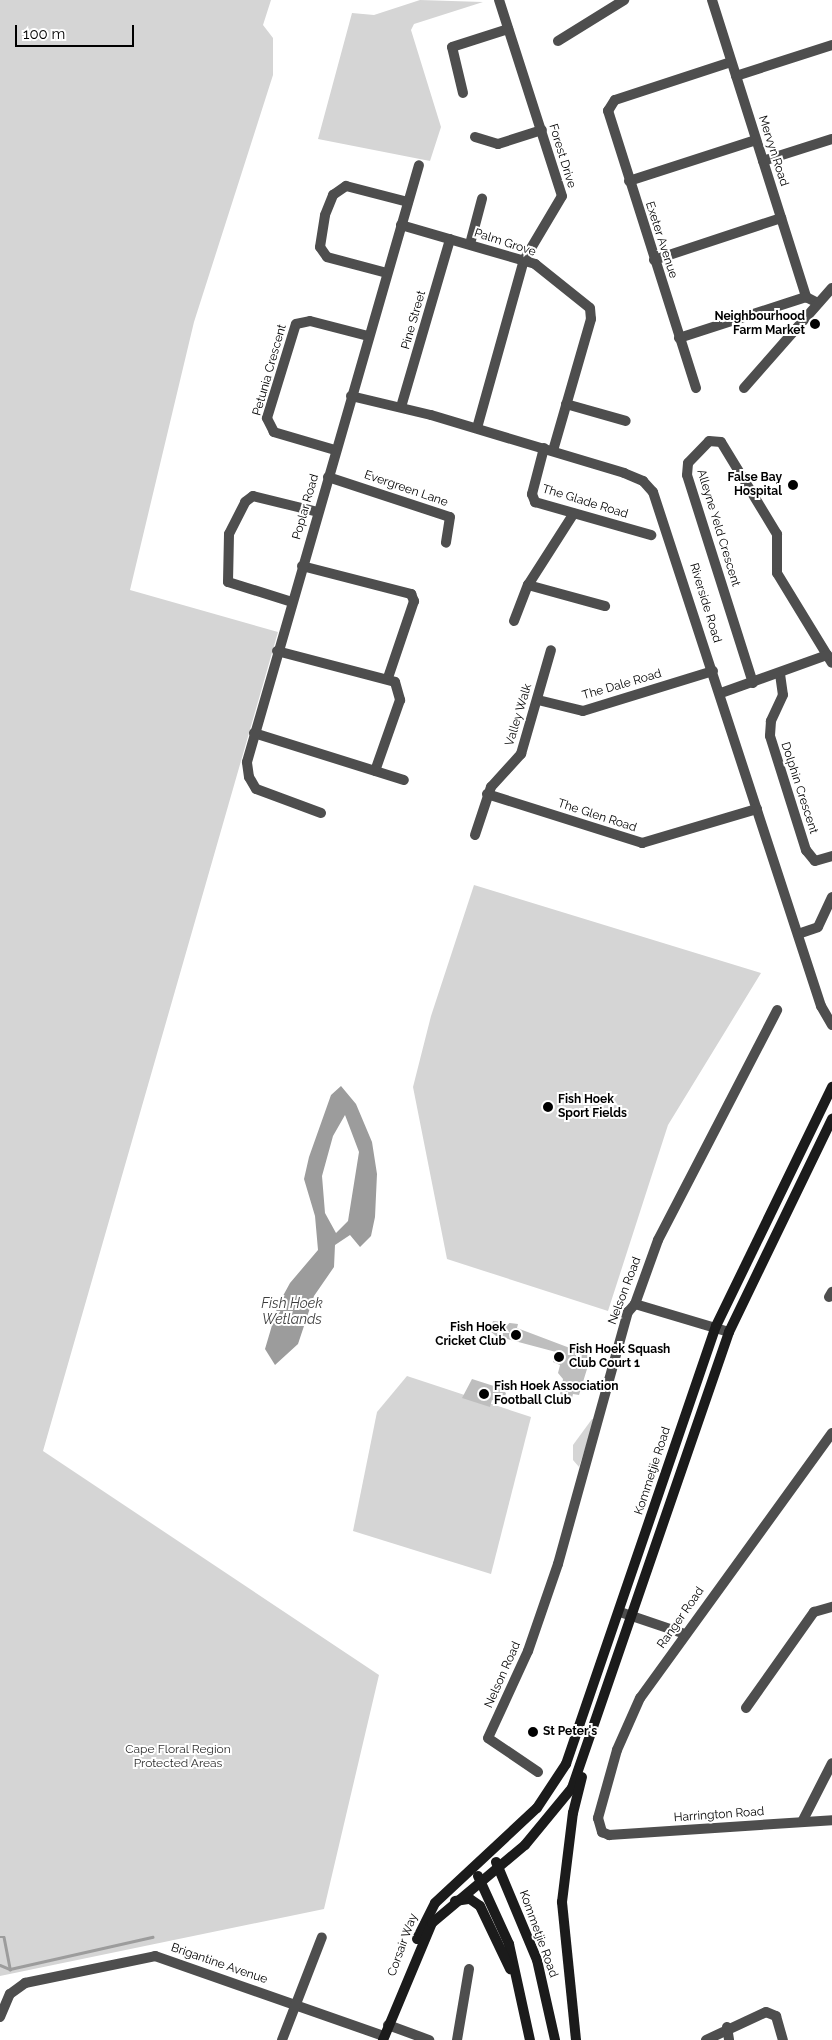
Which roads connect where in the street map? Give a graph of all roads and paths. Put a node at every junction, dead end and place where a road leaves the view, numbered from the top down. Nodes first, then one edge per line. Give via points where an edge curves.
1 (499, 0) edge
2 (624, 0) edge
3 (712, 0) edge
4 (508, 29) junction
5 (558, 41) dead end
6 (832, 45) edge
7 (731, 62) junction
8 (736, 76) junction
9 (463, 93) dead end
10 (542, 130) junction
11 (476, 137) dead end
12 (832, 139) edge
13 (756, 140) junction
14 (763, 161) junction
15 (419, 165) dead end
16 (629, 181) junction
17 (482, 199) dead end
18 (408, 202) junction
19 (781, 218) junction
20 (402, 224) junction
21 (450, 239) junction
22 (470, 244) junction
23 (524, 260) junction
24 (654, 260) junction
25 (387, 273) junction
26 (832, 288) edge
27 (806, 297) junction
28 (818, 304) junction
29 (368, 336) junction
30 (679, 338) junction
31 (696, 388) dead end
32 (744, 388) dead end
33 (351, 396) junction
34 (566, 404) junction
35 (401, 407) junction
36 (626, 421) dead end
37 (477, 428) junction
38 (548, 449) junction
39 (335, 450) junction
40 (328, 477) junction
41 (318, 512) junction
42 (574, 513) junction
43 (651, 535) dead end
44 (446, 542) dead end
45 (302, 566) junction
46 (528, 585) junction
47 (292, 602) junction
48 (605, 606) dead end
49 (514, 621) dead end
50 (551, 650) dead end
51 (277, 651) junction
52 (830, 659) edge
53 (713, 671) junction
54 (780, 674) junction
55 (388, 678) junction
56 (752, 683) junction
57 (721, 693) junction
58 (538, 700) junction
59 (254, 733) junction
60 (375, 771) junction
61 (404, 780) dead end
62 (488, 794) junction
63 (756, 809) junction
64 (321, 813) dead end
65 (475, 835) dead end
66 (832, 856) edge
67 (832, 897) edge
68 (798, 934) junction
69 (777, 1010) dead end
70 (832, 1024) edge
71 (832, 1087) edge
72 (832, 1119) edge
73 (635, 1304) junction
74 (716, 1326) junction
75 (729, 1332) junction
76 (832, 1433) edge
77 (832, 1607) edge
78 (620, 1612) junction
79 (633, 1616) junction
80 (685, 1634) junction
81 (746, 1708) dead end
82 (590, 1745) junction
83 (832, 1763) edge
84 (538, 1772) dead end
85 (832, 1820) edge
86 (802, 1822) junction
87 (608, 1835) joint
88 (491, 1853) junction
89 (499, 1867) junction
90 (473, 1868) junction
91 (481, 1880) junction
92 (455, 1901) junction
93 (322, 1937) dead end
94 (468, 1969) dead end
95 (401, 1990) junction
96 (520, 1990) junction
97 (296, 2004) junction
98 (0, 2017) edge
99 (388, 2025) junction
100 (727, 2027) junction
101 (383, 2038) edge
102 (282, 2040) edge
103 (429, 2040) edge
104 (457, 2040) edge
105 (530, 2040) edge
106 (555, 2040) edge
107 (576, 2040) edge
108 (706, 2040) edge
109 (729, 2040) edge
110 (784, 2040) edge

1 - 4 street, Forest Drive
2 - 5 street
3 - 7 street, Mervyn Road
4 - 9 street via 452,47
4 - 10 street, Forest Drive
6 - 8 street
7 - 8 street, Mervyn Road
7 - 16 street, Exeter Avenue via 615,100 608,118
8 - 13 street, Mervyn Road
10 - 11 street via 498,144
10 - 23 street, Forest Drive via 561,202
12 - 14 street
13 - 14 street, Mervyn Road
13 - 16 street
14 - 19 street, Mervyn Road
15 - 18 street, Poplar Road
16 - 24 street, Exeter Avenue
17 - 22 street
18 - 20 street, Poplar Road
18 - 25 street via 346,186 333,195 325,215 320,247 327,257
19 - 24 street
19 - 27 street, Mervyn Road
20 - 21 street, Palm Grove
20 - 25 street, Poplar Road
21 - 22 street, Palm Grove
21 - 35 street, Pine Street
22 - 23 street, Palm Grove
23 - 34 street, Palm Grove via 535,264 590,308 591,319
23 - 37 street, Forest Drive
24 - 30 street, Exeter Avenue
25 - 29 street, Poplar Road
26 - 28 street
27 - 28 street
27 - 30 street
28 - 32 street
29 - 33 street, Poplar Road
29 - 39 street, Petunia Crescent via 310,321 296,324 267,418 274,432
30 - 31 street, Exeter Avenue
33 - 35 street, Riverside Road
33 - 39 street, Poplar Road
34 - 36 street
34 - 38 street, Palm Grove
35 - 37 street, Riverside Road
37 - 38 street, Riverside Road
38 - 42 street, The Glade Road via 532,498
38 - 53 street, Riverside Road via 635,477 653,492
39 - 40 street, Poplar Road
40 - 41 street, Poplar Road
40 - 44 street, Evergreen Lane via 450,517
41 - 45 street, Poplar Road
41 - 47 street via 253,496 245,502 229,534 228,582
42 - 43 street, The Glade Road
42 - 46 street
45 - 47 street, Poplar Road
45 - 55 street via 411,594 414,602
46 - 48 street
46 - 49 street
47 - 51 street, Poplar Road
50 - 58 street, Valley Walk
51 - 55 street
51 - 59 street, Poplar Road
52 - 54 street
52 - 56 street, Alleyne Yeld Crescent via 777,573 777,534 721,442 709,441 688,463 687,475
53 - 57 street, Riverside Road
53 - 58 street, The Dale Road via 583,711
54 - 56 street
54 - 66 street, Dolphin Crescent via 783,694 771,721 770,736 806,850 815,860
55 - 60 street via 400,687 400,700
56 - 57 street
57 - 63 street, Riverside Road
58 - 62 street, Valley Walk via 521,754 494,782
59 - 60 street
59 - 64 street, Poplar Road via 247,762 256,789
60 - 61 street
62 - 63 street, The Glen Road via 642,843
62 - 65 street, Valley Walk
63 - 68 street, Riverside Road
67 - 68 street via 818,927
68 - 70 street, Riverside Road via 823,1011
69 - 73 street, Nelson Road via 658,1240
71 - 74 main road, Kommetjie Road
72 - 75 main road
73 - 74 street
73 - 84 street, Nelson Road via 628,1312 538,1623 488,1738
74 - 75 street
74 - 78 main road, Kommetjie Road
75 - 79 main road
76 - 80 street, Ranger Road
77 - 81 street via 814,1612
78 - 79 street
78 - 88 main road, Kommetjie Road via 566,1764 537,1808
79 - 80 street
79 - 82 main road
80 - 87 street, Ranger Road via 640,1698 621,1738 599,1806 600,1828
82 - 89 main road via 563,1802
82 - 107 main road via 573,1813 562,1902
83 - 86 street
85 - 86 street, Harrington Road
86 - 87 street, Harrington Road
88 - 89 main road, Kommetjie Road
88 - 90 main road, Kommetjie Road
89 - 91 main road
89 - 106 main road, Kommetjie Road via 537,1960
90 - 91 main road
90 - 95 main road, Corsair Way via 435,1903 422,1924
91 - 92 main road, Corsair Way
91 - 96 main road via 509,1944
92 - 95 main road, Corsair Way via 427,1931
92 - 96 main road via 470,1899 480,1906
93 - 97 street
94 - 104 street
95 - 99 main road, Corsair Way
96 - 105 main road
97 - 98 street, Brigantine Avenue via 155,1956 25,1983 10,1994
97 - 101 street, Brigantine Avenue
97 - 102 street
99 - 101 main road, Corsair Way
99 - 103 street
100 - 108 street
100 - 109 street
100 - 110 street via 770,2012 776,2016

